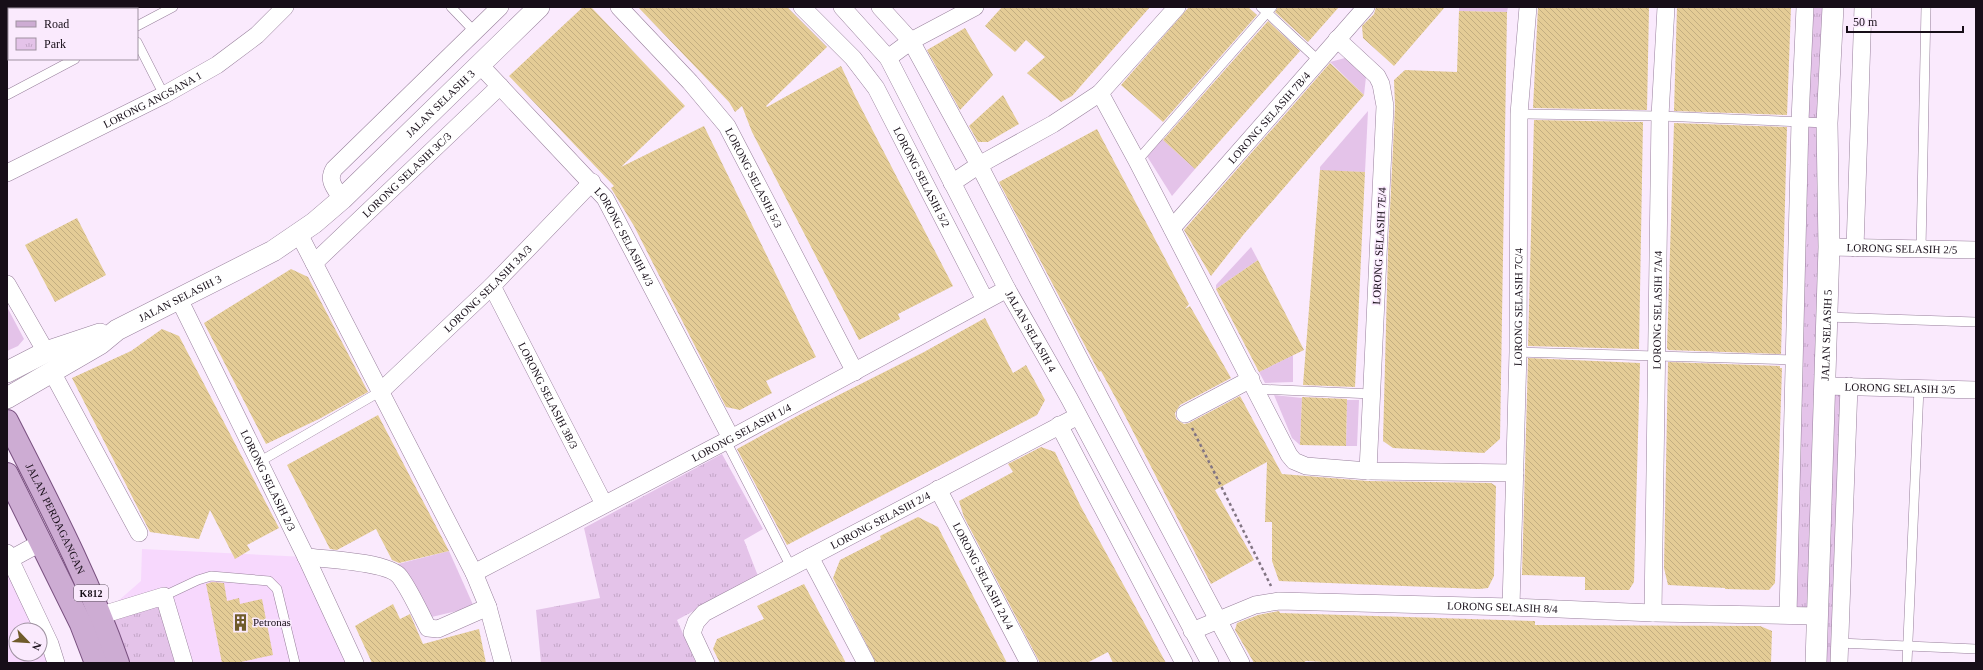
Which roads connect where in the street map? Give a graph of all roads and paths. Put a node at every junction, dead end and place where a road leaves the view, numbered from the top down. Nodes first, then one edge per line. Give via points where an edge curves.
1 (174, 7) edge
2 (285, 7) edge
3 (451, 7) edge
4 (500, 7) edge
5 (539, 7) edge
6 (619, 7) edge
7 (802, 7) edge
8 (842, 7) edge
9 (880, 7) edge
10 (974, 7) edge
11 (1177, 7) edge
12 (1366, 7) edge
13 (1528, 7) edge
14 (1666, 7) edge
15 (1805, 7) edge
16 (1833, 7) edge
17 (1863, 7) edge
18 (1926, 7) edge
19 (1267, 9) edge
20 (138, 25) edge
21 (475, 32) junction
22 (1337, 38) junction
23 (911, 41) junction
24 (138, 44) edge
25 (888, 58) junction
26 (73, 60) edge
27 (1318, 60) junction
28 (480, 64) junction
29 (500, 86) junction
30 (1100, 93) junction
31 (7, 95) edge
32 (164, 95) junction
33 (1519, 114) junction
34 (1660, 116) junction
35 (1800, 121) junction
36 (1827, 123) junction
37 (1137, 161) junction
38 (979, 165) junction
39 (7, 173) edge
40 (592, 182) junction
41 (952, 183) junction
42 (342, 199) junction
43 (1172, 228) junction
44 (299, 234) junction
45 (1828, 247) junction
46 (1855, 248) junction
47 (1921, 249) junction
48 (1976, 250) edge
49 (314, 263) junction
50 (7, 284) edge
51 (492, 286) junction
52 (1007, 289) junction
53 (179, 299) junction
54 (985, 300) junction
55 (1826, 317) junction
56 (1976, 322) edge
57 (117, 330) junction
58 (46, 352) junction
59 (1518, 352) junction
60 (1658, 356) junction
61 (1795, 360) junction
62 (7, 372) edge
63 (52, 372) junction
64 (856, 372) junction
65 (1254, 384) junction
66 (1093, 386) junction
67 (1824, 386) junction
68 (1849, 386) junction
69 (1919, 388) junction
70 (1976, 390) edge
71 (381, 391) junction
72 (1372, 394) junction
73 (7, 398) edge
74 (1069, 398) junction
75 (1185, 414) joint
76 (1078, 416) junction
77 (7, 421) edge
78 (1059, 425) junction
79 (728, 439) junction
80 (259, 462) junction
81 (1368, 472) junction
82 (1515, 473) junction
83 (7, 474) edge
84 (938, 490) junction
85 (604, 504) junction
86 (139, 533) dead end
87 (42, 542) junction
88 (306, 557) junction
89 (810, 557) junction
90 (8, 558) edge
91 (791, 567) junction
92 (474, 573) junction
93 (164, 596) junction
94 (1279, 601) junction
95 (1511, 606) junction
96 (488, 607) junction
97 (1653, 613) junction
98 (1788, 615) junction
99 (102, 616) junction
100 (1818, 616) junction
101 (1218, 619) junction
102 (1192, 631) junction
103 (1839, 643) junction
104 (1908, 647) junction
105 (1976, 649) edge
106 (1817, 653) edge
107 (56, 663) edge
108 (96, 663) edge
109 (118, 663) edge
110 (184, 663) edge
111 (295, 663) edge
112 (354, 663) edge
113 (503, 663) edge
114 (706, 663) edge
115 (866, 663) edge
116 (1029, 663) edge
117 (1184, 663) edge
118 (1210, 663) edge
119 (1241, 663) edge
120 (1839, 663) edge
121 (1907, 663) edge

1 - 20 lane
2 - 32 street, LORONG ANGSANA 1 via 257,35 216,65
3 - 21 lane
4 - 21 street
5 - 28 street, JALAN SELASIH 3
6 - 64 street, LORONG SELASIH 5/3 via 690,82 727,126
7 - 54 street, LORONG SELASIH 5/2 via 853,58 876,88
8 - 25 street, JALAN SELASIH 4
9 - 23 street
10 - 23 street
11 - 30 street
12 - 22 street, LORONG SELASIH 7B/4
13 - 33 street, LORONG SELASIH 7C/4
14 - 34 street, LORONG SELASIH 7A/4
15 - 35 street
16 - 36 street, JALAN SELASIH 5
17 - 46 street
18 - 47 lane
19 - 27 lane
19 - 37 lane
21 - 42 street via 334,169 331,182
22 - 27 street, LORONG SELASIH 7B/4
22 - 72 street, LORONG SELASIH 7E/4 via 1377,76 1385,106
23 - 25 street
23 - 38 street
24 - 32 lane
25 - 41 street, JALAN SELASIH 4
26 - 31 lane
27 - 43 street, LORONG SELASIH 7B/4
28 - 29 street, LORONG SELASIH 4/3
28 - 42 street, JALAN SELASIH 3
29 - 40 street, LORONG SELASIH 4/3
29 - 49 street, LORONG SELASIH 3C/3
30 - 37 street
30 - 38 street via 1053,124
32 - 39 street, LORONG ANGSANA 1
33 - 34 lane
33 - 59 street, LORONG SELASIH 7C/4
34 - 35 lane
34 - 60 street, LORONG SELASIH 7A/4
35 - 36 lane
35 - 61 street
36 - 45 street, JALAN SELASIH 5
37 - 43 street
38 - 41 street
38 - 66 street
40 - 51 street, LORONG SELASIH 3A/3
40 - 79 street, LORONG SELASIH 4/3 via 605,198
41 - 52 street, JALAN SELASIH 4
42 - 44 street, JALAN SELASIH 3
43 - 65 street
44 - 49 street
44 - 53 street, JALAN SELASIH 3 via 273,251
45 - 46 street, LORONG SELASIH 2/5
45 - 55 street, JALAN SELASIH 5
46 - 47 street, LORONG SELASIH 2/5
47 - 48 street, LORONG SELASIH 2/5
49 - 71 street
50 - 58 street
51 - 71 street, LORONG SELASIH 3A/3
51 - 85 street, LORONG SELASIH 3B/3
52 - 54 street, LORONG SELASIH 1/4
52 - 74 street, JALAN SELASIH 4
53 - 57 street, JALAN SELASIH 3
53 - 80 street, LORONG SELASIH 2/3
54 - 64 street, LORONG SELASIH 1/4
55 - 56 lane
55 - 67 street, JALAN SELASIH 5
57 - 58 street, JALAN SELASIH 3
57 - 63 street, JALAN SELASIH 3 via 100,344
58 - 62 street, JALAN SELASIH 3
59 - 60 lane
59 - 82 street, LORONG SELASIH 7C/4
60 - 61 lane
60 - 97 street, LORONG SELASIH 7A/4
61 - 98 street
63 - 73 street, JALAN SELASIH 3
63 - 86 street
64 - 79 street, LORONG SELASIH 1/4
65 - 72 lane
65 - 75 street
65 - 81 street via 1294,461 1306,466
66 - 74 street
66 - 101 street
67 - 68 street, LORONG SELASIH 3/5
67 - 100 street, JALAN SELASIH 5
68 - 69 street, LORONG SELASIH 3/5
68 - 103 street
69 - 70 street, LORONG SELASIH 3/5
69 - 104 lane
71 - 80 lane
71 - 92 street
72 - 81 street, LORONG SELASIH 7E/4
74 - 76 street, JALAN SELASIH 4
75 - 94 path
76 - 78 street, LORONG SELASIH 2/4
76 - 102 street, JALAN SELASIH 4
77 - 99 main road, JALAN PERDAGANGAN / K812 via 60,525
78 - 84 street, LORONG SELASIH 2/4
78 - 117 street
79 - 85 street, LORONG SELASIH 1/4
79 - 91 lane
80 - 88 street, LORONG SELASIH 2/3
81 - 82 street
82 - 95 street, LORONG SELASIH 7C/4
83 - 87 main road, JALAN PERDAGANGAN / K812
84 - 89 street, LORONG SELASIH 2/4
84 - 116 street, LORONG SELASIH 2A/4
85 - 92 street, LORONG SELASIH 1/4
87 - 90 street
87 - 108 main road, JALAN PERDAGANGAN / K812 via 81,624
88 - 96 street via 362,563 387,568 400,575 428,628 438,629
88 - 112 street, LORONG SELASIH 2/3
89 - 91 street, LORONG SELASIH 2/4
89 - 115 street
90 - 107 street via 50,644
91 - 114 street, LORONG SELASIH 2/4 via 704,613 696,622 692,633
92 - 96 street
93 - 99 street
93 - 110 street
93 - 111 lane via 211,576 269,581 277,589
94 - 95 street, LORONG SELASIH 8/4
94 - 101 street, LORONG SELASIH 8/4 via 1255,605
95 - 97 street, LORONG SELASIH 8/4
96 - 113 street
97 - 98 street, LORONG SELASIH 8/4
98 - 100 street, LORONG SELASIH 8/4
99 - 109 main road, JALAN PERDAGANGAN / K812
100 - 106 street, JALAN SELASIH 5
101 - 102 street, LORONG SELASIH 8/4
101 - 119 street
102 - 118 street, JALAN SELASIH 4
103 - 104 lane
103 - 106 street
103 - 120 street
104 - 105 lane
104 - 121 lane

